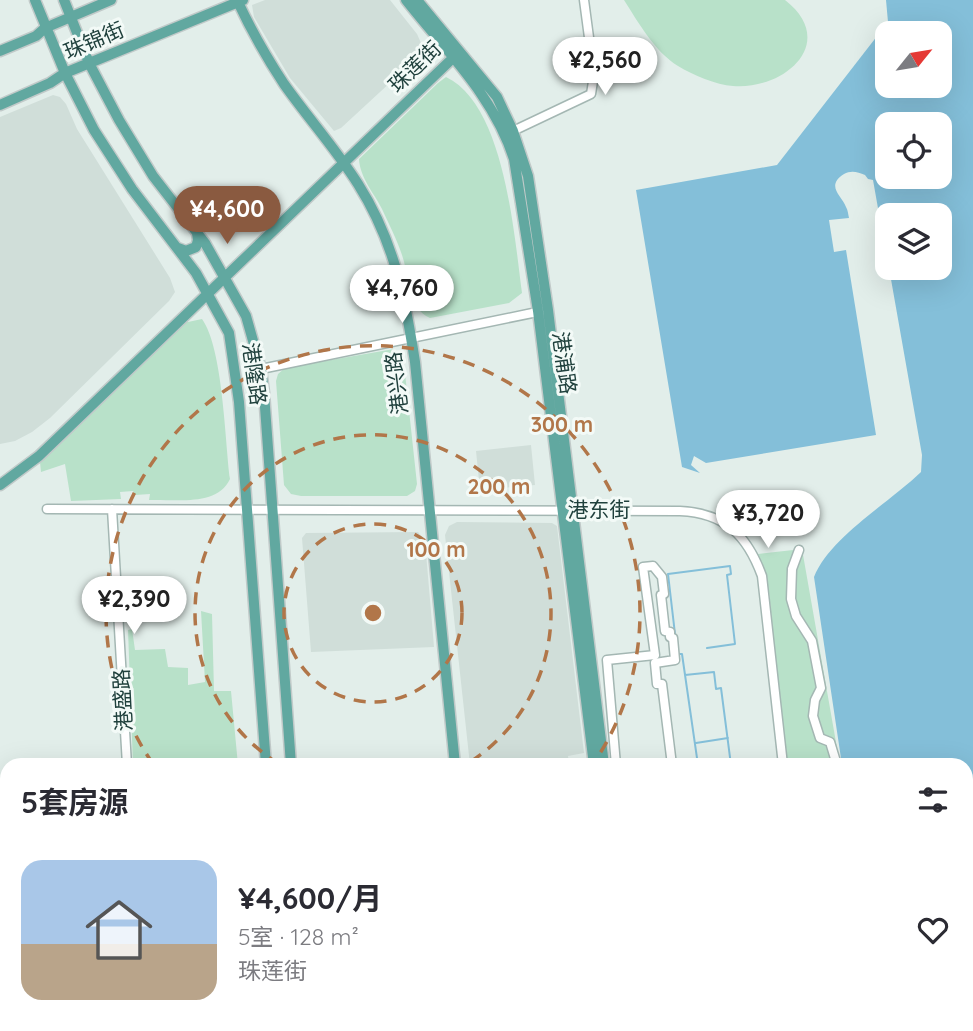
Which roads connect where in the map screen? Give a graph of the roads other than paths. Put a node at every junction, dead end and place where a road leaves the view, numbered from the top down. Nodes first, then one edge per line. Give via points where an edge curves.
1 (35, 0) edge
2 (64, 0) edge
3 (110, 0) edge
4 (406, 0) edge
5 (417, 0) edge
6 (584, 0) edge
7 (239, 1) edge
8 (70, 17) junction
9 (46, 28) junction
10 (0, 51) edge
11 (453, 53) junction
12 (89, 63) junction
13 (65, 74) junction
14 (0, 105) edge
15 (513, 131) junction
16 (342, 161) junction
17 (197, 233) junction
18 (178, 248) junction
19 (223, 275) junction
20 (206, 291) junction
21 (543, 310) junction
22 (411, 337) junction
23 (261, 369) junction
24 (0, 477) edge
25 (0, 485) edge
26 (47, 509) dead end
27 (112, 509) junction
28 (247, 509) junction
29 (273, 510) junction
30 (569, 510) junction
31 (430, 511) junction
32 (799, 550) dead end
33 (127, 758) edge
34 (265, 758) edge
35 (291, 758) edge
36 (454, 758) edge
37 (593, 758) edge
38 (603, 758) edge
39 (615, 758) edge
40 (671, 758) edge
41 (782, 758) edge
42 (835, 758) edge

1 - 9 main road, 港隆路
2 - 8 main road, 港隆路
3 - 8 main road, 珠锦街
4 - 11 main road, 港浦路
5 - 11 main road, 港浦路
6 - 15 street via 594,75 591,94
7 - 12 main road, 珠锦街
7 - 16 main road, 港兴路 via 284,83
8 - 9 main road, 珠锦街
8 - 12 main road, 港隆路
9 - 10 main road, 珠锦街
9 - 13 main road, 港隆路
11 - 15 main road, 港浦路 via 496,97
11 - 16 main road, 珠莲街
11 - 21 main road, 港浦路 via 506,135
12 - 13 main road, 珠锦街
12 - 17 main road, 港隆路 via 136,149
13 - 14 main road, 珠锦街
13 - 18 main road, 港隆路 via 120,171
15 - 21 main road, 港浦路 via 528,176
16 - 19 main road, 珠莲街
16 - 22 main road, 港兴路 via 389,247
17 - 18 main road via 196,247
17 - 19 main road, 港隆路
18 - 20 main road, 港隆路
19 - 20 main road, 珠莲街
19 - 23 main road, 港隆路 via 246,316
20 - 24 main road, 珠莲街 via 35,451
20 - 25 main road, 珠莲街 via 30,464
20 - 28 main road, 港隆路 via 229,333
21 - 22 street
21 - 30 main road, 港浦路
22 - 23 street
22 - 31 main road, 港兴路
23 - 29 main road, 港隆路
26 - 27 street, 港东街
27 - 28 street, 港东街
27 - 33 street, 港盛路
28 - 29 street, 港东街
28 - 34 main road, 港隆路
29 - 31 street, 港东街
29 - 35 main road, 港隆路
30 - 31 street, 港东街
30 - 37 main road, 港浦路
30 - 38 main road, 港浦路
30 - 41 street, 港东街 via 696,512 726,524 742,538 762,576
31 - 36 main road, 港兴路
32 - 42 street via 792,569 791,599 813,641 821,688 813,709 814,726 820,738 830,743
39 - 40 street via 607,660 655,656 643,567 653,566 662,577 665,631 673,638 676,660 654,663 657,684 662,684 664,694

